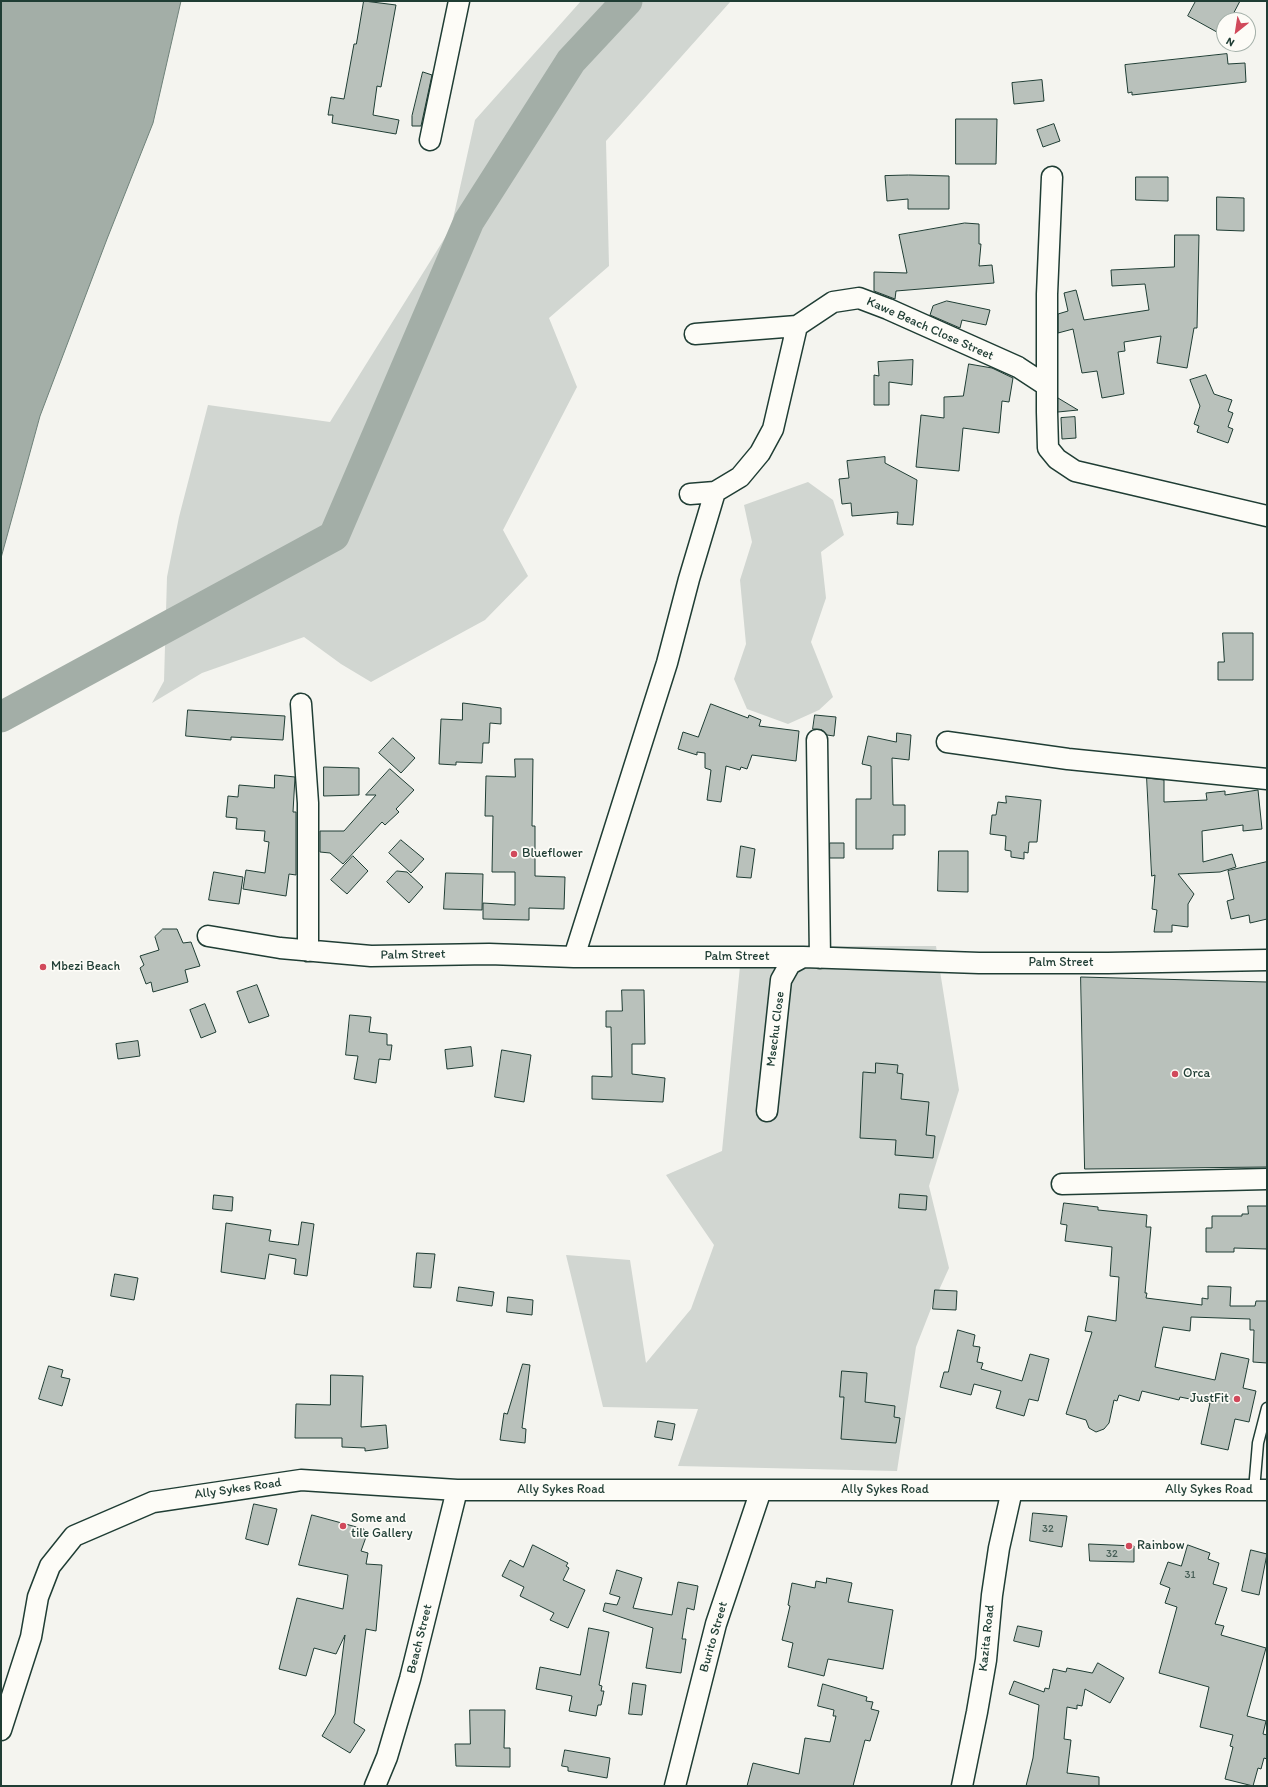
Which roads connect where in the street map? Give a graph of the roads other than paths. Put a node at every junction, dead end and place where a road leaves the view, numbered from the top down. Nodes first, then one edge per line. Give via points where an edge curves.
1 (459, 1) edge
2 (430, 140) dead end
3 (1052, 177) dead end
4 (797, 326) junction
5 (695, 334) dead end
6 (1047, 386) junction
7 (715, 492) junction
8 (690, 494) dead end
9 (1267, 516) edge
10 (301, 704) dead end
11 (818, 740) dead end
12 (947, 742) dead end
13 (1267, 779) edge
14 (208, 936) dead end
15 (308, 951) junction
16 (574, 957) junction
17 (811, 958) junction
18 (1267, 960) edge
19 (766, 1111) dead end
20 (1267, 1179) edge
21 (1062, 1184) dead end
22 (1267, 1408) edge
23 (1263, 1443) edge
24 (457, 1490) junction
25 (762, 1490) junction
26 (1012, 1490) junction
27 (1261, 1490) edge
28 (1, 1730) edge
29 (375, 1786) edge
30 (675, 1786) edge
31 (962, 1786) edge

1 - 2 street
3 - 6 street via 1047,294
4 - 5 street, Kawe Beach Close Street
4 - 6 street, Kawe Beach Close Street via 833,302 859,298 1018,367
4 - 7 street via 773,429 760,453 740,477
6 - 9 street via 1048,448 1057,459 1075,471
7 - 8 street
7 - 16 street via 664,670
10 - 15 street via 308,803
11 - 17 street
12 - 13 street via 1068,759
14 - 15 street, Palm Street
15 - 16 street, Palm Street via 371,956 489,954
16 - 17 street, Palm Street
17 - 18 street, Palm Street via 979,963
17 - 19 street, Msechu Close via 790,964 782,980
20 - 21 street
22 - 23 lane
23 - 27 lane
24 - 25 street, Ally Sykes Road
24 - 28 street, Ally Sykes Road via 301,1480 154,1502 74,1536 50,1566 38,1597 31,1637
24 - 29 street, Beach Street via 410,1679 388,1757
25 - 26 street, Ally Sykes Road
25 - 30 street, Burito Street via 716,1624
26 - 27 street, Ally Sykes Road
26 - 31 street, Kazita Road via 993,1588 978,1712

